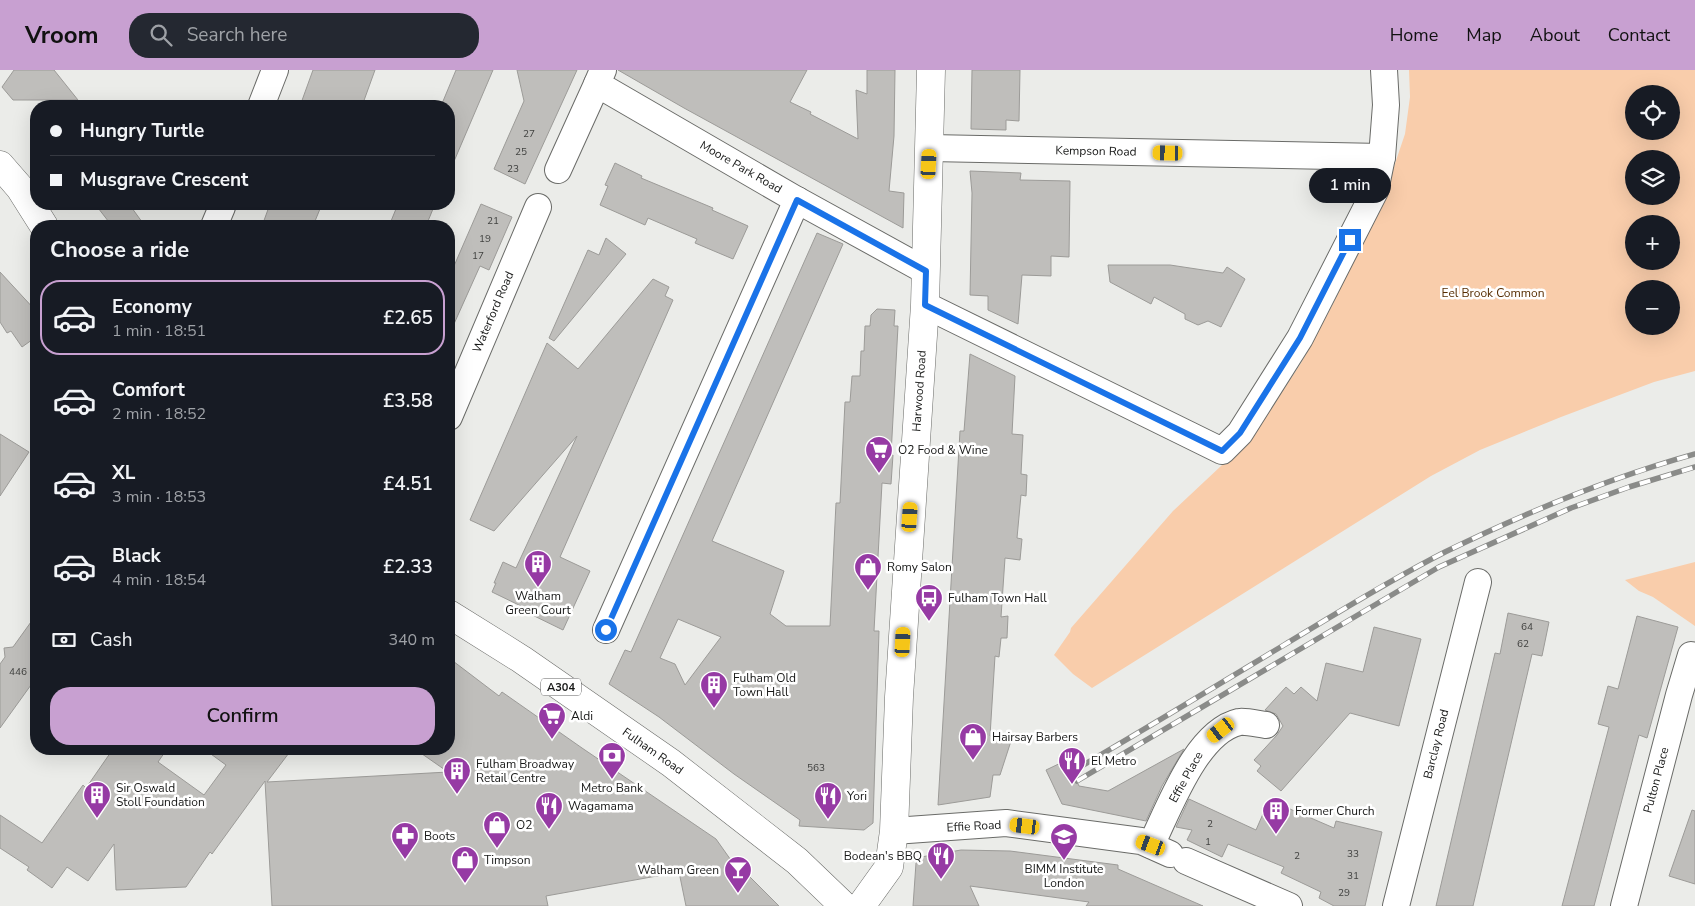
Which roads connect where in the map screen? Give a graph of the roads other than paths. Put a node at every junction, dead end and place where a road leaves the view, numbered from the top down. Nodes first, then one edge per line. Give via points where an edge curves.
1 (275, 70) edge
2 (931, 70) edge
3 (1384, 70) edge
4 (600, 77) edge
5 (263, 100) edge
6 (930, 148) junction
7 (1382, 157) junction
8 (0, 165) edge
9 (558, 170) dead end
10 (797, 200) junction
11 (30, 204) edge
12 (538, 207) dead end
13 (926, 271) junction
14 (925, 305) junction
15 (455, 402) edge
16 (1478, 582) dead end
17 (455, 618) edge
18 (606, 630) dead end
19 (1691, 655) dead end
20 (1266, 725) dead end
21 (894, 832) junction
22 (1169, 853) junction
23 (844, 906) edge
24 (861, 906) edge
25 (1289, 906) edge
26 (1396, 906) edge
27 (1624, 906) edge

1 - 5 street
2 - 6 main road, Harwood Road
3 - 7 street via 1386,104
4 - 9 street
4 - 10 street, Moore Park Road
6 - 7 street, Kempson Road
6 - 13 main road, Harwood Road
7 - 14 street via 1375,191 1300,338 1240,433 1222,451
8 - 11 main road
10 - 13 street, Moore Park Road
10 - 18 street
12 - 15 street, Waterford Road
13 - 14 main road, Harwood Road
14 - 21 main road, Harwood Road via 899,697
16 - 26 street, Barclay Road
17 - 23 main road, Fulham Road / A304 via 522,659 671,763 797,861
19 - 27 street, Pulton Place
20 - 22 street, Effie Place via 1240,722 1221,730 1207,741 1191,763
21 - 22 street, Effie Road via 1006,824 1141,841
21 - 24 main road, Harwood Road via 889,867
22 - 25 street, Effie Road

